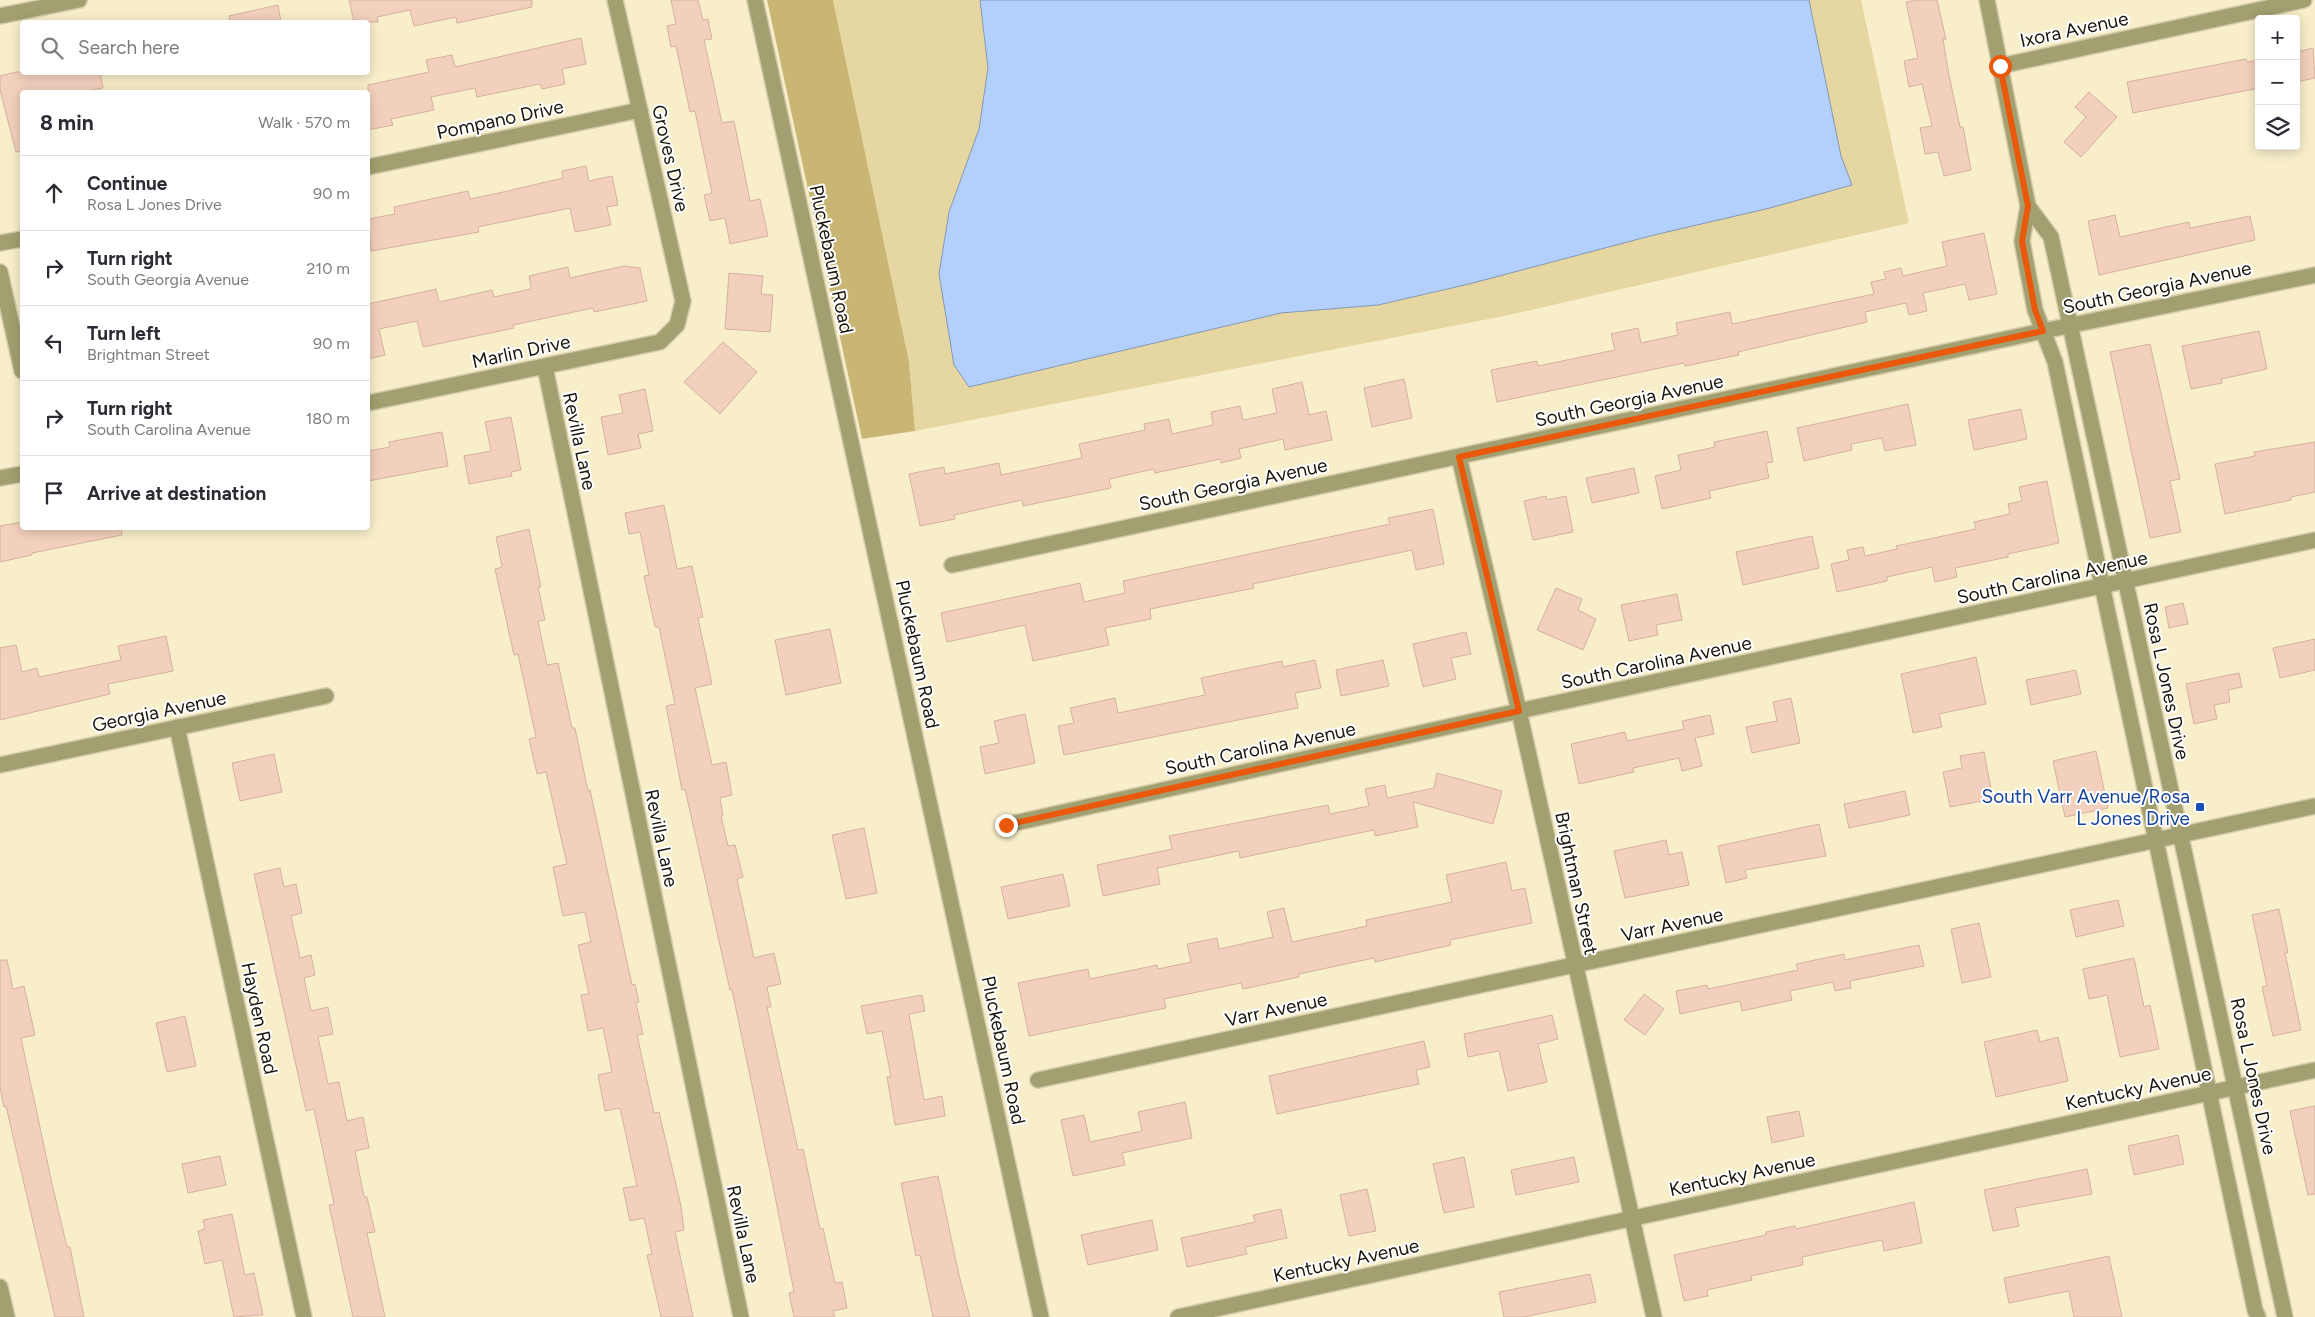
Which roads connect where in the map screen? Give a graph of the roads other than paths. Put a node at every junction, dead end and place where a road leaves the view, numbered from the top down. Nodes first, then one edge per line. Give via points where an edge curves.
1 (79, 0) edge
2 (615, 0) edge
3 (755, 0) edge
4 (1987, 0) edge
5 (2304, 0) edge
6 (0, 16) edge
7 (2000, 66) junction
8 (640, 110) junction
9 (370, 167) edge
10 (2028, 206) junction
11 (20, 238) edge
12 (0, 243) edge
13 (0, 272) edge
14 (2315, 275) edge
15 (677, 325) joint
16 (2069, 325) junction
17 (2043, 331) junction
18 (20, 362) edge
19 (545, 367) junction
20 (370, 403) edge
21 (1459, 457) junction
22 (20, 474) edge
23 (0, 478) edge
24 (2315, 540) edge
25 (952, 565) dead end
26 (2125, 582) junction
27 (2102, 586) junction
28 (326, 696) dead end
29 (1519, 711) junction
30 (177, 727) junction
31 (0, 764) edge
32 (2315, 806) edge
33 (1006, 825) dead end
34 (2181, 836) junction
35 (2155, 841) junction
36 (1574, 966) junction
37 (2315, 1070) edge
38 (1038, 1080) dead end
39 (2236, 1088) junction
40 (2209, 1094) junction
41 (1631, 1218) junction
42 (1, 1293) edge
43 (7, 1317) edge
44 (304, 1317) edge
45 (741, 1317) edge
46 (1041, 1317) edge
47 (1178, 1317) edge
48 (1654, 1317) edge
49 (2258, 1317) edge
50 (2285, 1317) edge

1 - 6 street
2 - 8 street, Groves Drive
3 - 46 street, Pluckebaum Road
4 - 7 street, Rosa L Jones Drive
5 - 7 street, Ixora Avenue
7 - 10 street, Rosa L Jones Drive
8 - 9 street, Pompano Drive
8 - 15 street, Groves Drive via 683,301
10 - 16 street, Rosa L Jones Drive via 2051,237
10 - 17 street, Rosa L Jones Drive via 2022,241 2035,310
11 - 12 street
13 - 18 street
14 - 16 street, South Georgia Avenue
15 - 19 street, Marlin Drive via 660,342
16 - 17 street, South Georgia Avenue
16 - 26 street, Rosa L Jones Drive
17 - 21 street, South Georgia Avenue
17 - 27 street, Rosa L Jones Drive via 2055,362
19 - 20 street, Marlin Drive
19 - 45 street, Revilla Lane
21 - 25 street, South Georgia Avenue
21 - 29 street, Brightman Street
22 - 23 street
24 - 26 street, South Carolina Avenue
26 - 27 street, South Carolina Avenue
26 - 34 street, Rosa L Jones Drive
27 - 29 street, South Carolina Avenue
27 - 35 street, Rosa L Jones Drive
28 - 30 street, Georgia Avenue
29 - 33 street, South Carolina Avenue
29 - 36 street, Brightman Street
30 - 31 street, Georgia Avenue
30 - 44 street, Hayden Road
32 - 34 street, Varr Avenue
34 - 35 street, Varr Avenue
34 - 39 street, Rosa L Jones Drive
35 - 36 street, Varr Avenue
35 - 40 street, Rosa L Jones Drive
36 - 38 street, Varr Avenue
36 - 41 street, Brightman Street
37 - 39 street, Kentucky Avenue
39 - 40 street, Kentucky Avenue
39 - 50 street, Rosa L Jones Drive
40 - 41 street, Kentucky Avenue
40 - 49 street, Rosa L Jones Drive
41 - 47 street, Kentucky Avenue
41 - 48 street, Brightman Street
42 - 43 street

